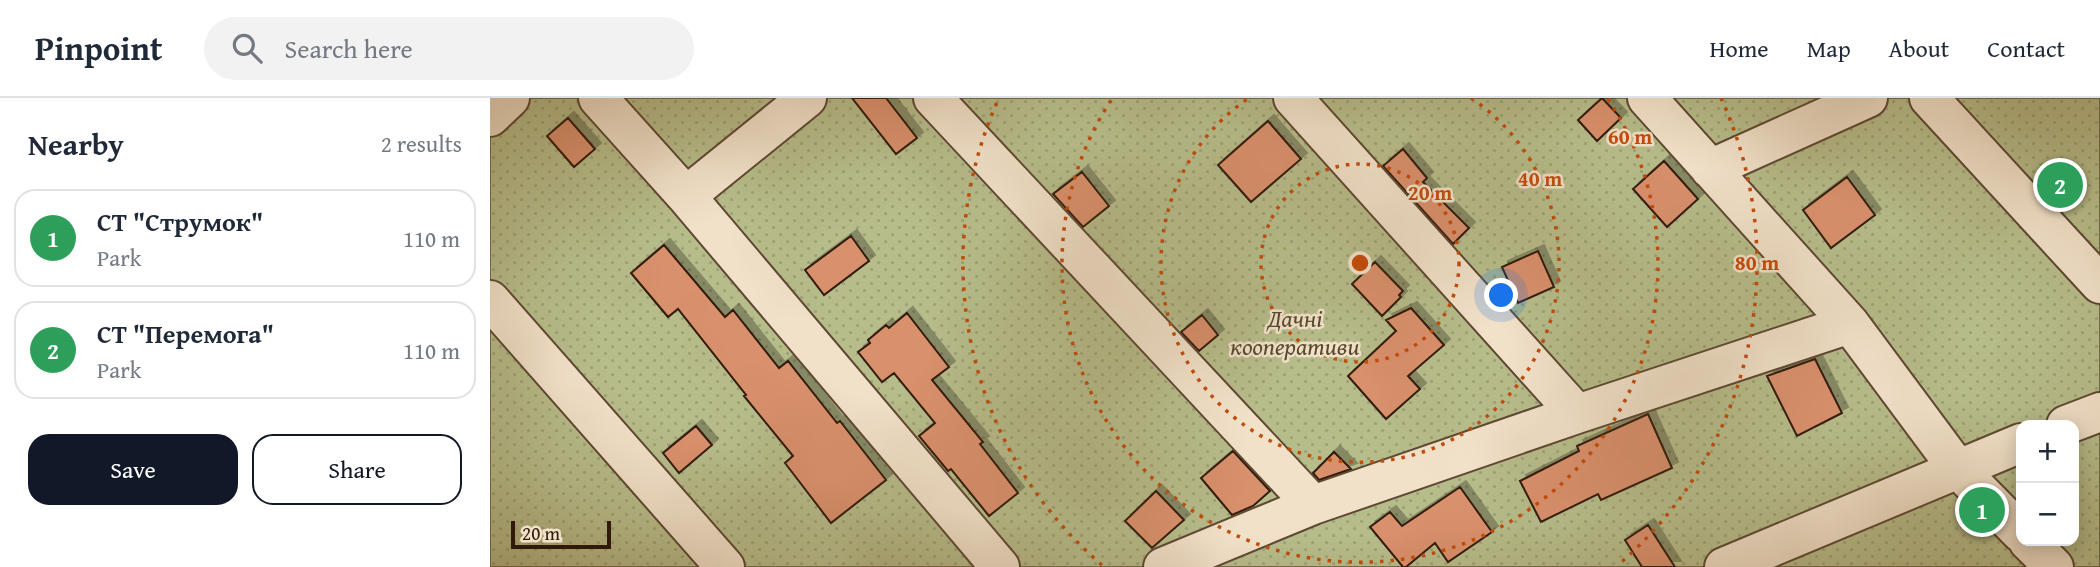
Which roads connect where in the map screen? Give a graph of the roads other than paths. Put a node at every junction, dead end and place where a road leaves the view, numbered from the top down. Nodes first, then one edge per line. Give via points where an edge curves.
1 (510, 98) edge
2 (598, 98) edge
3 (807, 98) edge
4 (933, 98) edge
5 (1293, 98) edge
6 (1647, 98) edge
7 (1868, 98) edge
8 (1929, 98) edge
9 (490, 117) edge
10 (1710, 169) junction
11 (686, 196) junction
12 (2100, 284) edge
13 (490, 300) edge
14 (1850, 324) junction
15 (2100, 412) edge
16 (1577, 414) junction
17 (2079, 420) edge
18 (2016, 445) edge
19 (1957, 468) junction
20 (1313, 505) junction
21 (2016, 528) edge
22 (2033, 546) edge
23 (725, 567) edge
24 (1000, 567) edge
25 (1163, 567) edge
26 (1724, 567) edge
27 (2054, 567) edge

1 - 9 street
2 - 11 street
3 - 11 street
4 - 20 street
5 - 16 street
6 - 10 street
7 - 10 street
8 - 12 street
10 - 14 street
11 - 24 street
13 - 23 street
14 - 16 street
14 - 19 street
15 - 17 street
16 - 20 street
18 - 19 street
19 - 21 street
19 - 26 street
20 - 25 street
22 - 27 street

